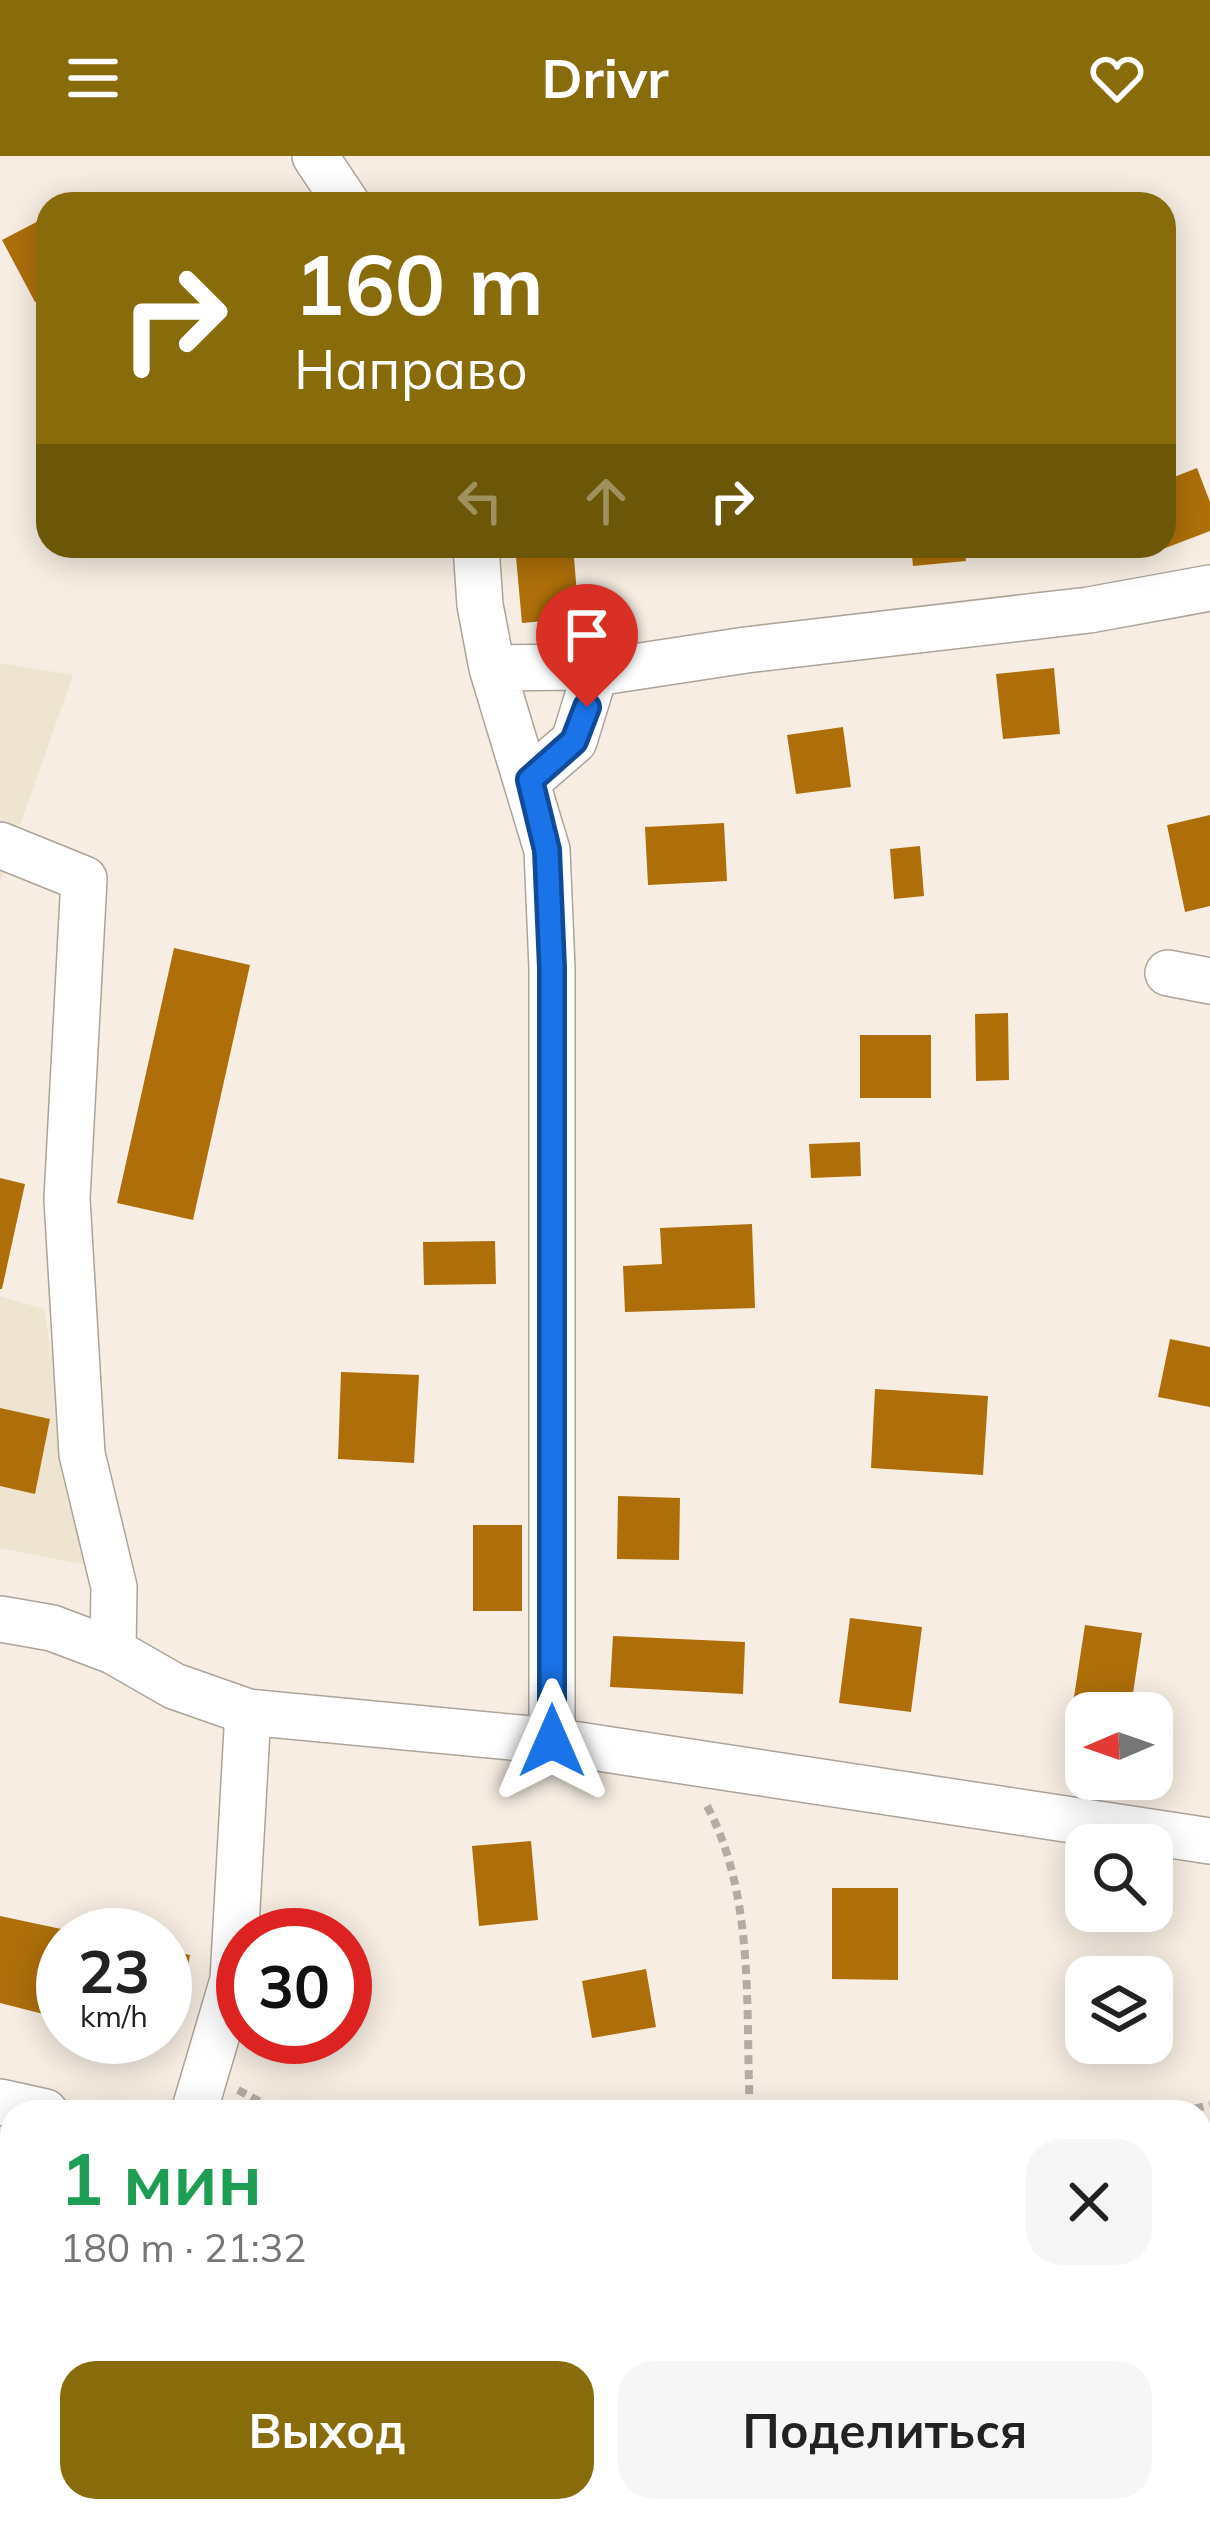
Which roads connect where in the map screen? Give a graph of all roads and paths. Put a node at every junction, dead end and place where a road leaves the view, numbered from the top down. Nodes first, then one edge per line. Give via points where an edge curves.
1 (315, 156) edge
2 (339, 192) edge
3 (477, 558) edge
4 (1210, 588) edge
5 (492, 668) junction
6 (595, 674) junction
7 (530, 780) junction
8 (0, 845) edge
9 (0, 1619) edge
10 (113, 1652) junction
11 (248, 1712) junction
12 (552, 1741) junction
13 (684, 1763) junction
14 (1210, 1841) edge
15 (198, 2100) edge
16 (749, 2100) edge

1 - 2 street
3 - 5 street
4 - 6 street
5 - 6 street via 580,667
5 - 7 street
6 - 7 street via 574,741
7 - 12 street via 547,850 552,968
8 - 10 street via 84,879 68,1199 82,1454 114,1587
9 - 10 street
10 - 11 street via 174,1686
11 - 12 street
11 - 15 street via 233,1980
12 - 13 street
13 - 14 street
13 - 16 path via 721,1832 740,1894

